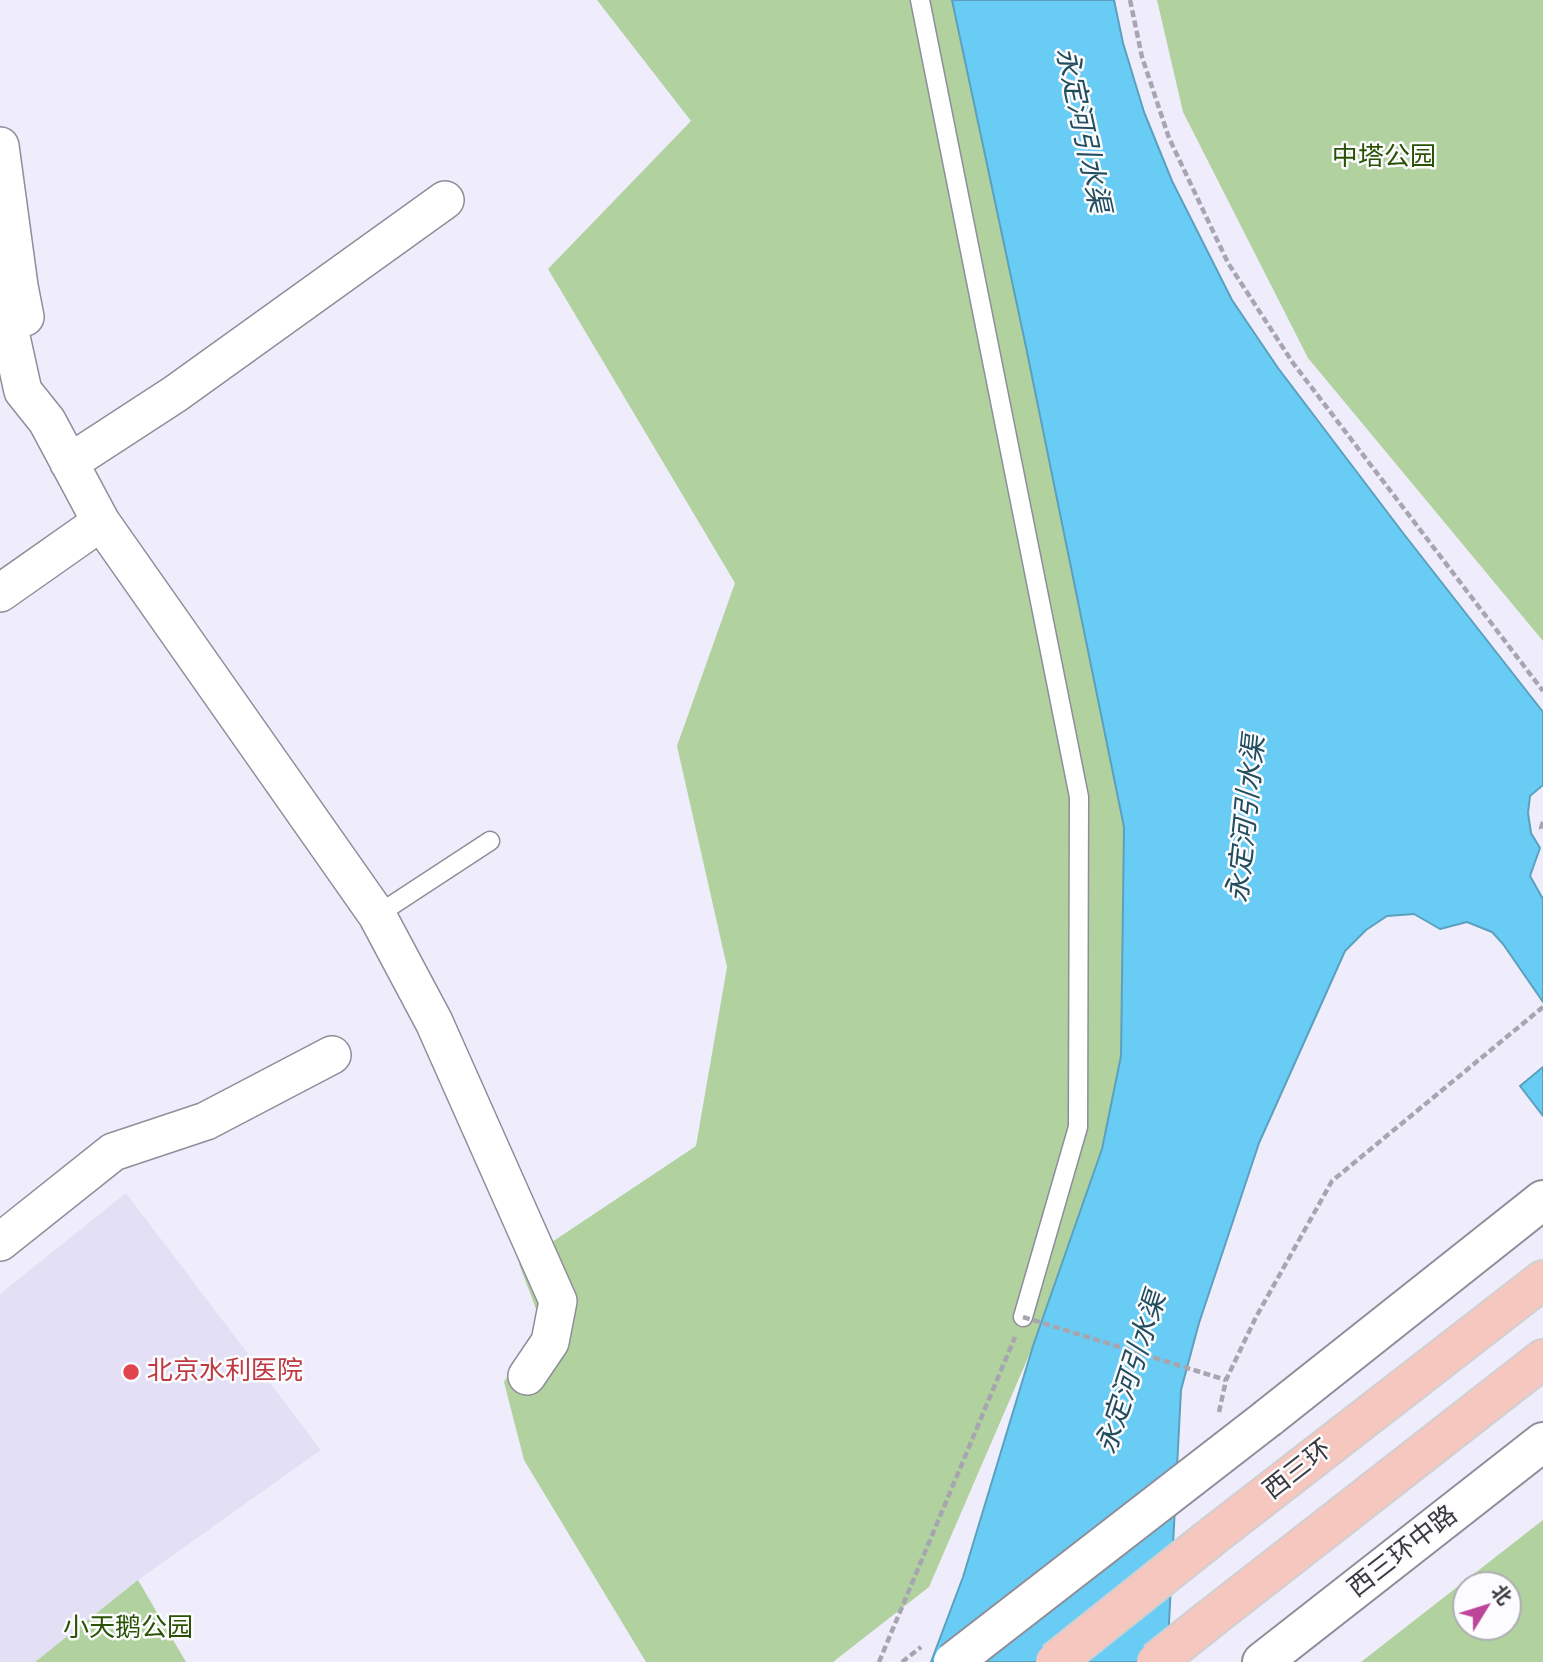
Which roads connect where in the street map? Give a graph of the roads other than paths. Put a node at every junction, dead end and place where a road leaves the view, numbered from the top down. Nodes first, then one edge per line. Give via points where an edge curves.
1 (920, 0) edge
2 (0, 146) edge
3 (445, 200) dead end
4 (0, 287) edge
5 (47, 421) junction
6 (69, 463) junction
7 (101, 522) junction
8 (0, 593) edge
9 (490, 841) dead end
10 (377, 915) junction
11 (332, 1055) dead end
12 (1543, 1200) edge
13 (0, 1242) edge
14 (1543, 1280) edge
15 (1023, 1317) road end
16 (1543, 1359) edge
17 (527, 1376) dead end
18 (1543, 1442) edge
19 (953, 1662) edge
20 (1055, 1662) edge
21 (1156, 1662) edge
22 (1262, 1662) edge

1 - 15 lane via 1079,797 1078,1128
2 - 5 street via 19,286
3 - 6 street via 175,394
4 - 5 street via 23,391
5 - 6 street
6 - 7 street
7 - 8 street
7 - 10 street
9 - 10 lane
10 - 17 street via 434,1022 558,1301 550,1342
11 - 13 street via 206,1121 113,1152
12 - 19 street, bridge
14 - 20 highway, 西三环, bridge
16 - 21 highway, bridge
18 - 22 street, 西三环中路

